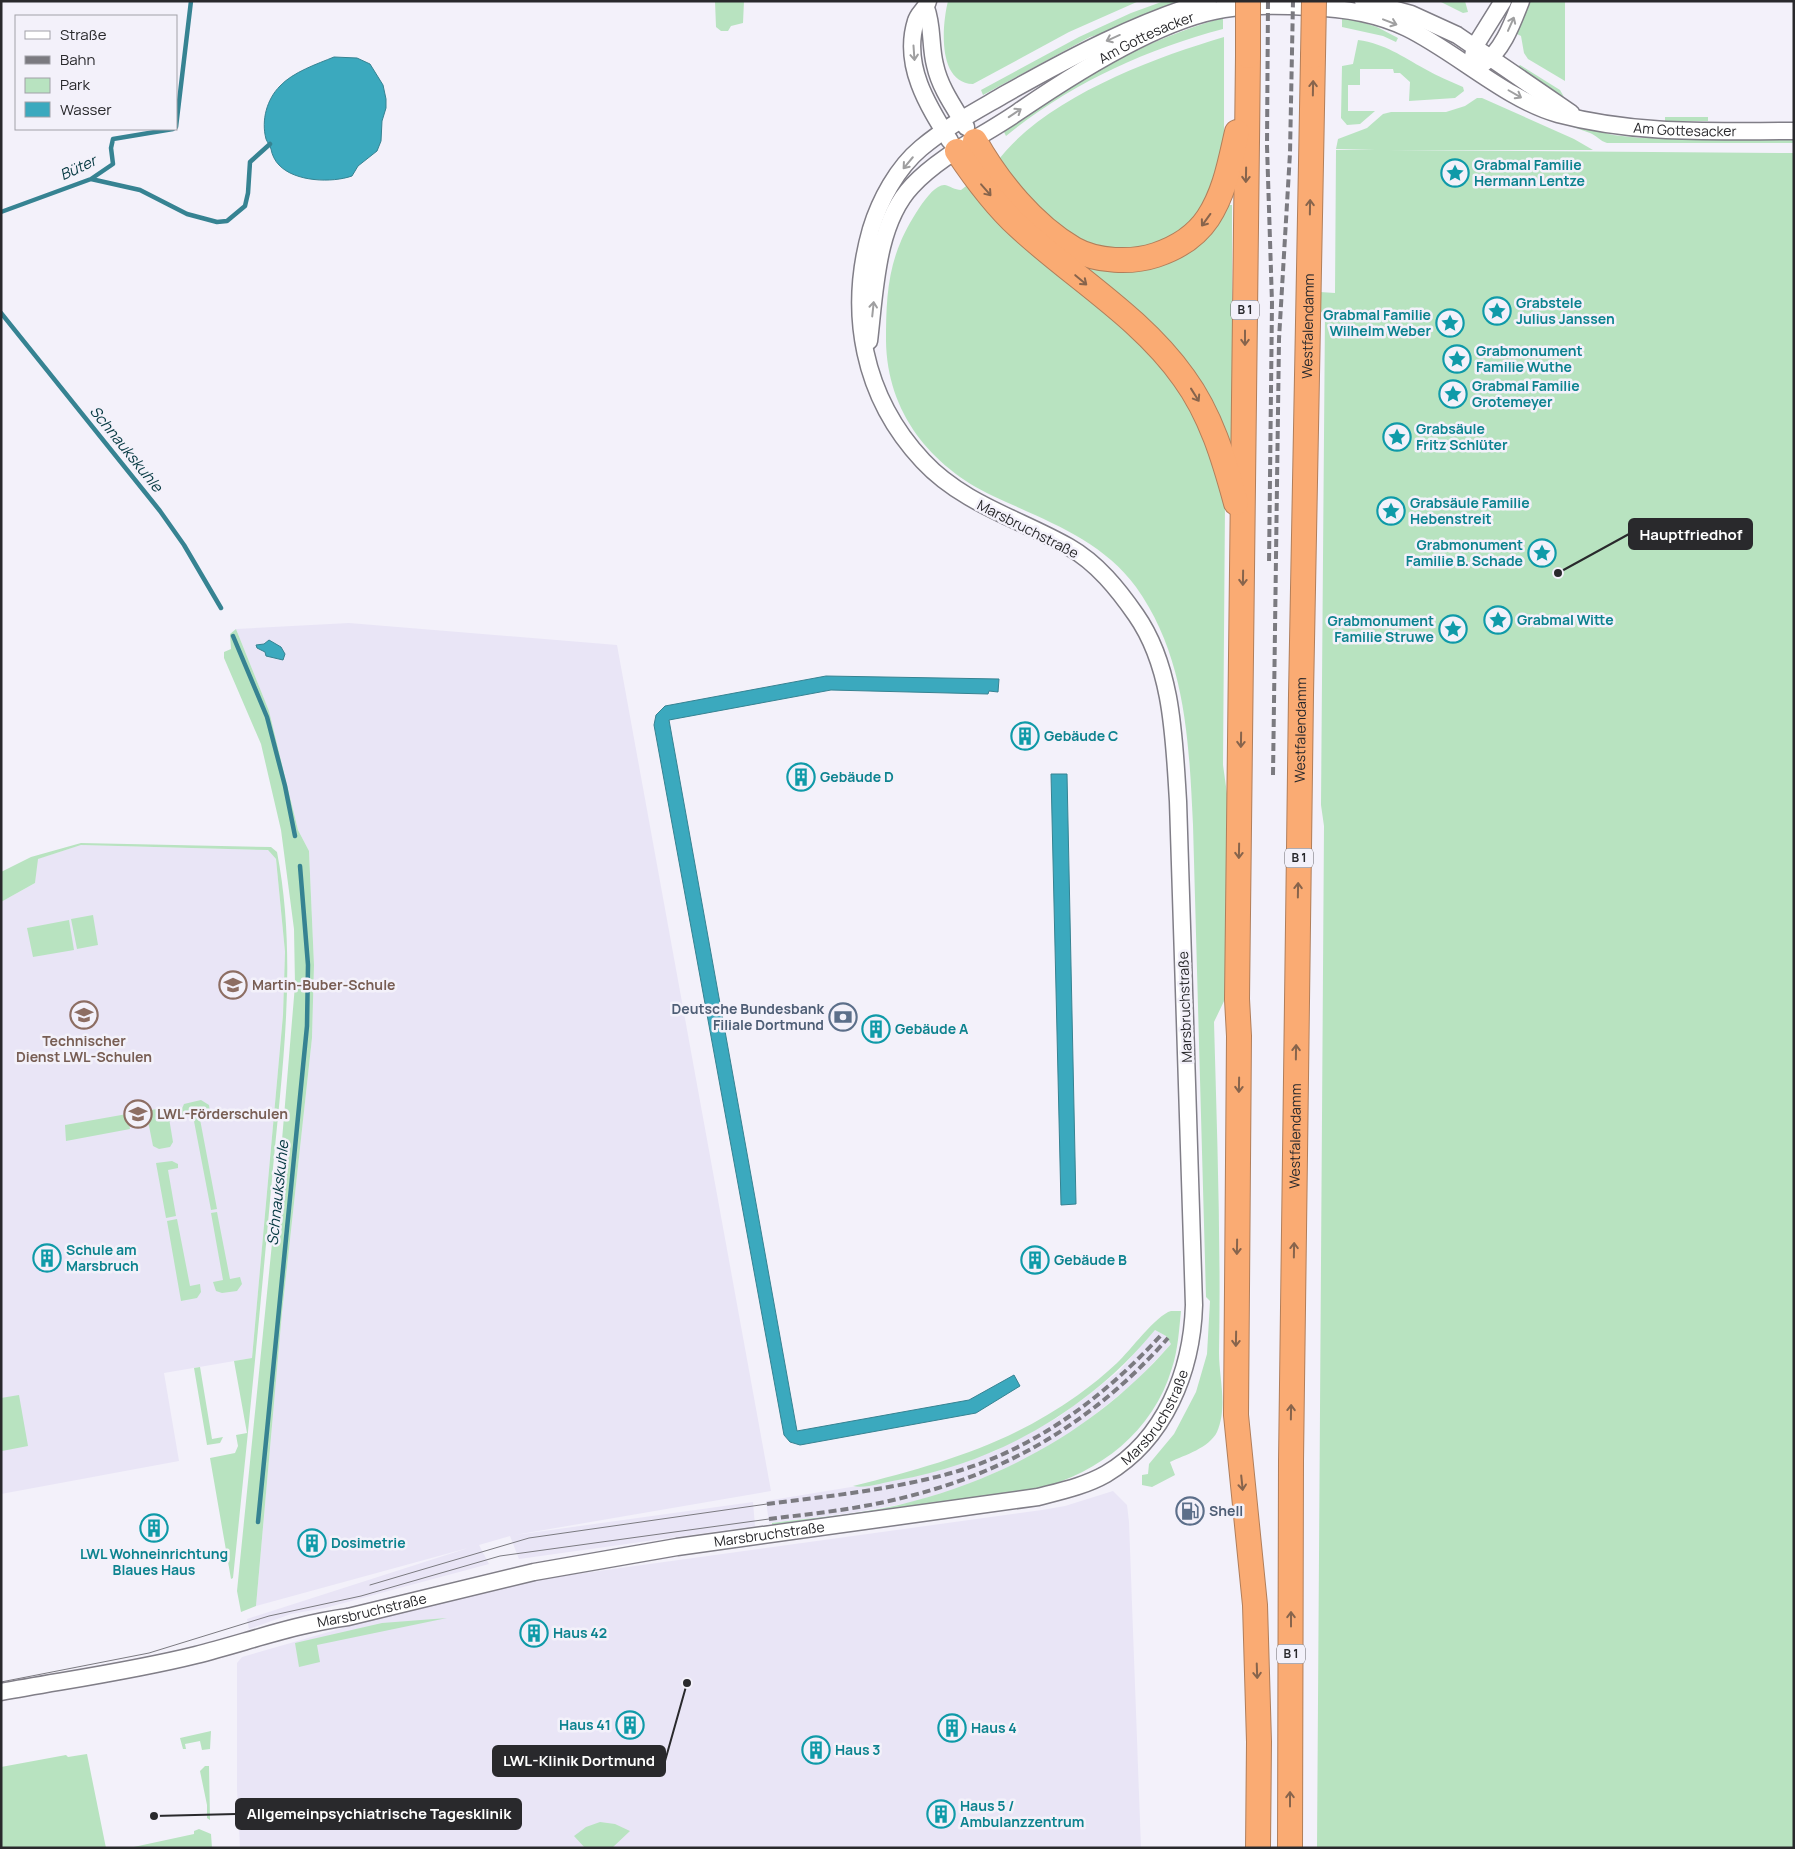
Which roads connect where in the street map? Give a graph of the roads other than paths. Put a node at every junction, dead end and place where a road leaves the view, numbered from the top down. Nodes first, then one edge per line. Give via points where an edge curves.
1 (1208, 1) edge
2 (1248, 1) edge
3 (1314, 1) edge
4 (1363, 1) edge
5 (1503, 1) edge
6 (1521, 1) edge
7 (927, 5) edge
8 (1475, 46) junction
9 (1491, 58) junction
10 (1474, 68) junction
11 (1247, 91) junction
12 (1577, 118) junction
13 (962, 119) junction
14 (944, 132) junction
15 (1794, 132) edge
16 (966, 146) junction
17 (868, 357) junction
18 (1243, 529) junction
19 (1, 1692) edge
20 (1258, 1848) edge
21 (1290, 1848) edge

1 -> 13 street, Am Gottesacker via 1087,49
2 - 11 highway, B 1, bridge
21 -> 3 highway, Westfalendamm / B 1, bridge via 1291,1461
4 - 8 street, Am Gottesacker via 1416,16
5 - 8 street
9 -> 6 street via 1506,36
7 - 13 street via 938,77
7 -> 14 street via 916,19 913,39 915,68 925,101
8 - 9 street, Am Gottesacker
8 - 10 street
9 - 10 street
9 - 12 street, Am Gottesacker
10 -> 12 street, Am Gottesacker via 1524,99 1557,114
16 -> 10 street, Am Gottesacker via 1088,67 1150,35 1223,9 1293,6 1359,12 1404,27
11 -> 16 highway via 1225,184 1208,218 1183,242 1149,257 1116,260 1076,250 1054,235
11 -> 18 highway, B 1
12 - 15 street, Am Gottesacker via 1643,130
13 - 14 street, Am Gottesacker
13 - 16 street
14 - 16 street
14 -> 17 street, Marsbruchstraße via 920,149 900,172 884,194 875,218 865,252 858,308
17 -> 16 street, Marsbruchstraße via 877,273 896,208 911,187 938,163
16 -> 18 highway via 984,188 1018,226 1169,357 1201,404 1213,430
17 - 19 street, Marsbruchstraße via 883,405 923,462 967,497 1072,549 1096,566 1138,618 1166,687 1178,801 1194,1299 1187,1361 1166,1412 1146,1439 1106,1474 1086,1484 1038,1497 677,1547 534,1572 248,1638 197,1655
18 -> 20 highway, B 1 via 1236,1372 1237,1434 1255,1605

